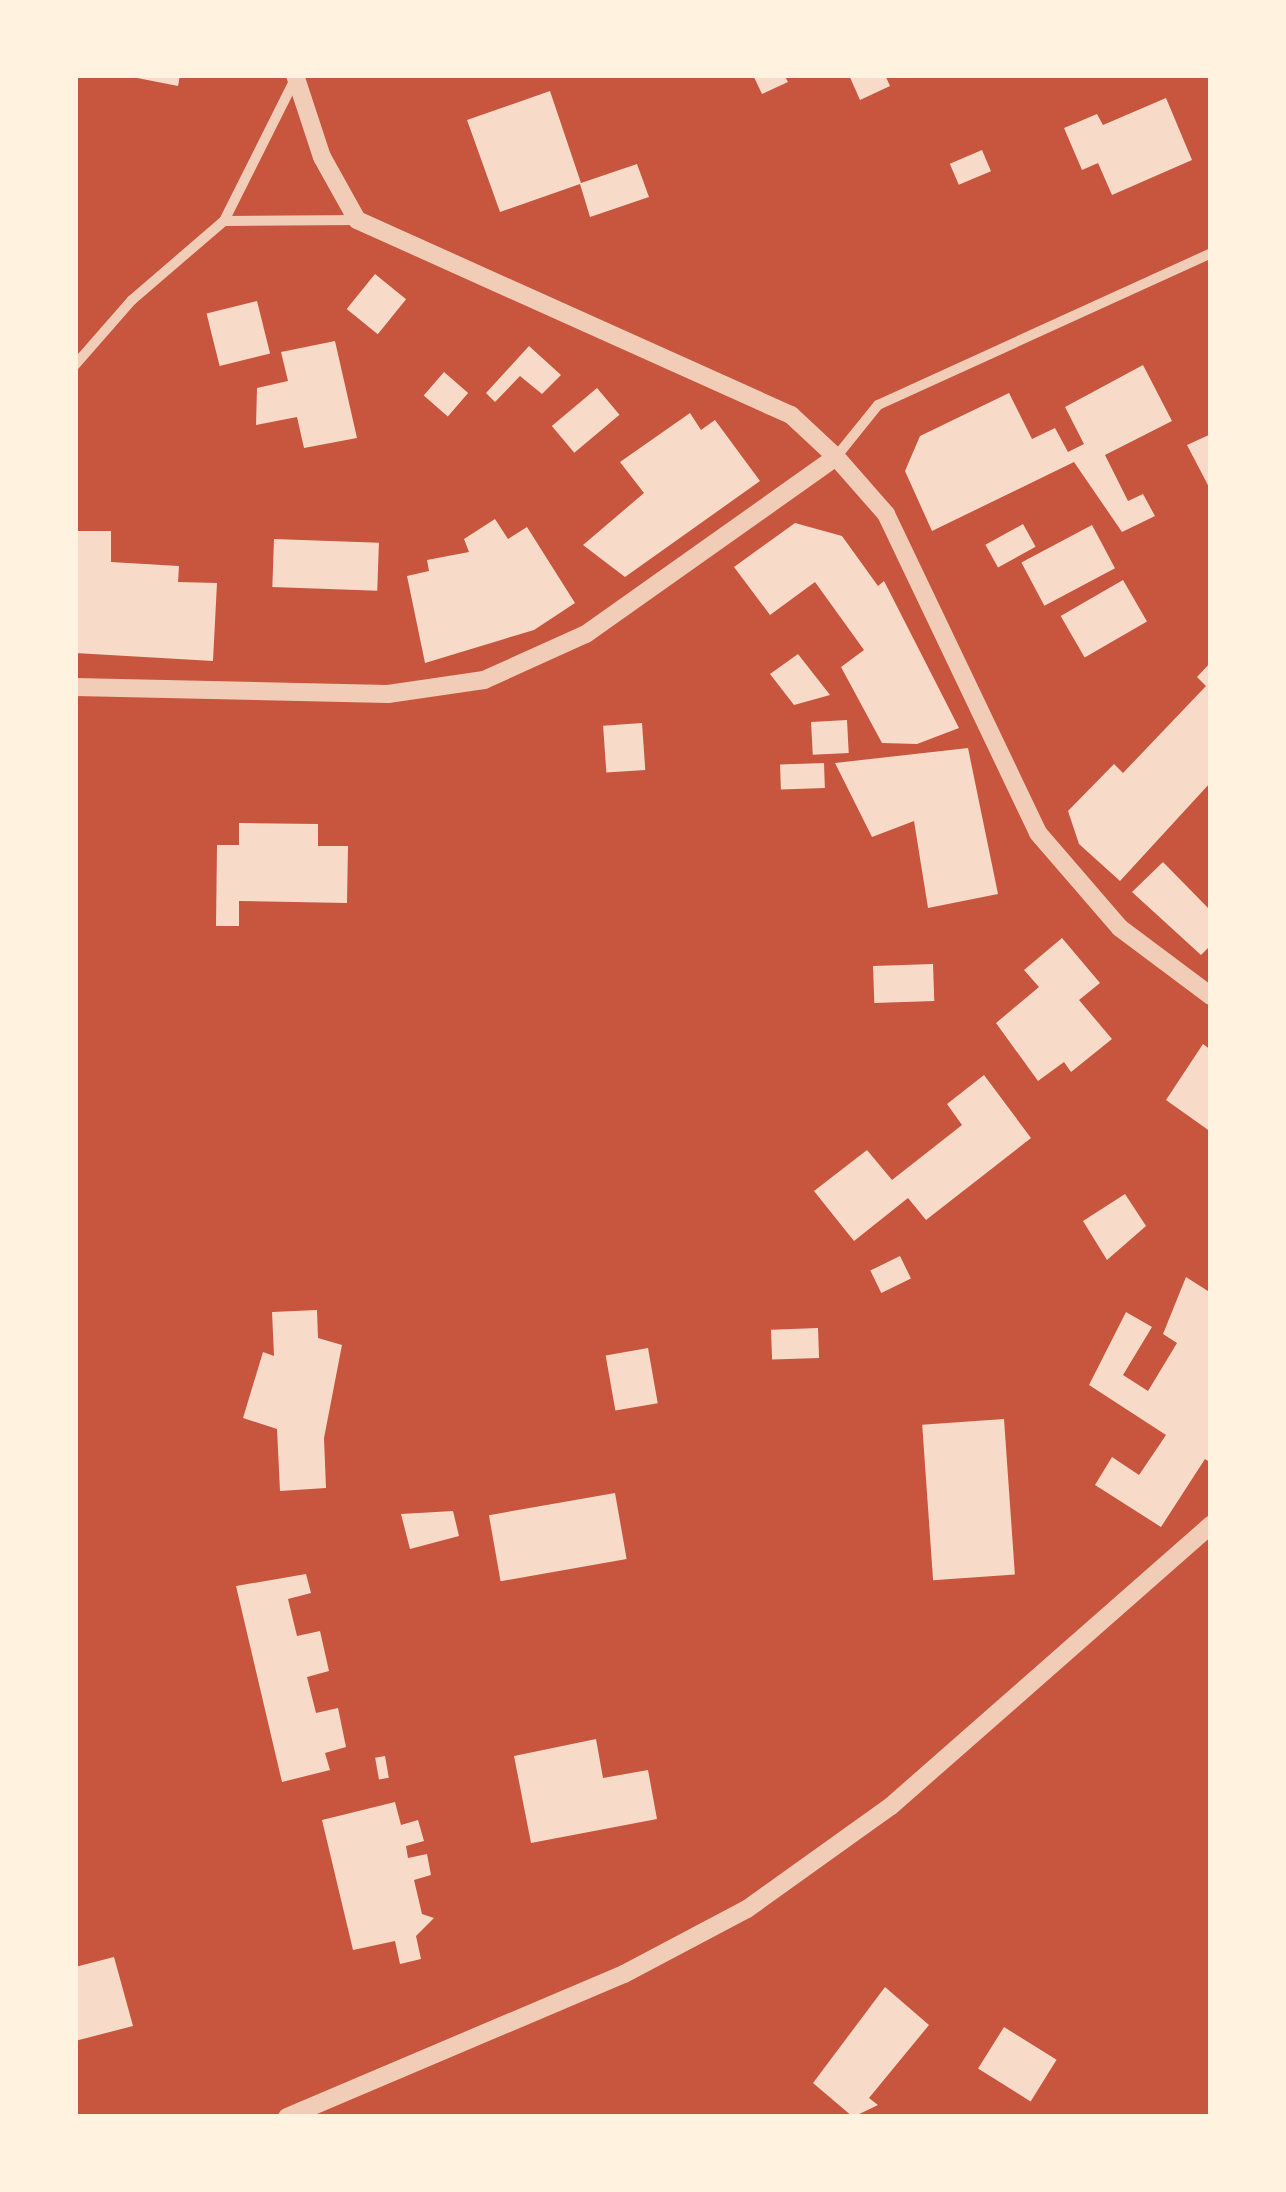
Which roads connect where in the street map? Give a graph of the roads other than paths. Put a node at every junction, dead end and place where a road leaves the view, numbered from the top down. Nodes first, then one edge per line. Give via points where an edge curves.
1 (295, 77) edge
2 (357, 220) junction
3 (224, 221) junction
4 (1211, 253) edge
5 (75, 364) edge
6 (836, 457) junction
7 (75, 687) edge
8 (1211, 996) edge
9 (1211, 1525) edge
10 (287, 2117) edge

1 - 2 street via 322,157
1 - 3 street
2 - 3 street
2 - 6 street via 792,415
3 - 5 street via 132,300
4 - 6 street via 878,405
6 - 7 street via 586,634 484,680 388,694
6 - 8 street via 886,514 1038,833 1120,928
9 - 10 street via 891,1806 747,1908 624,1974

